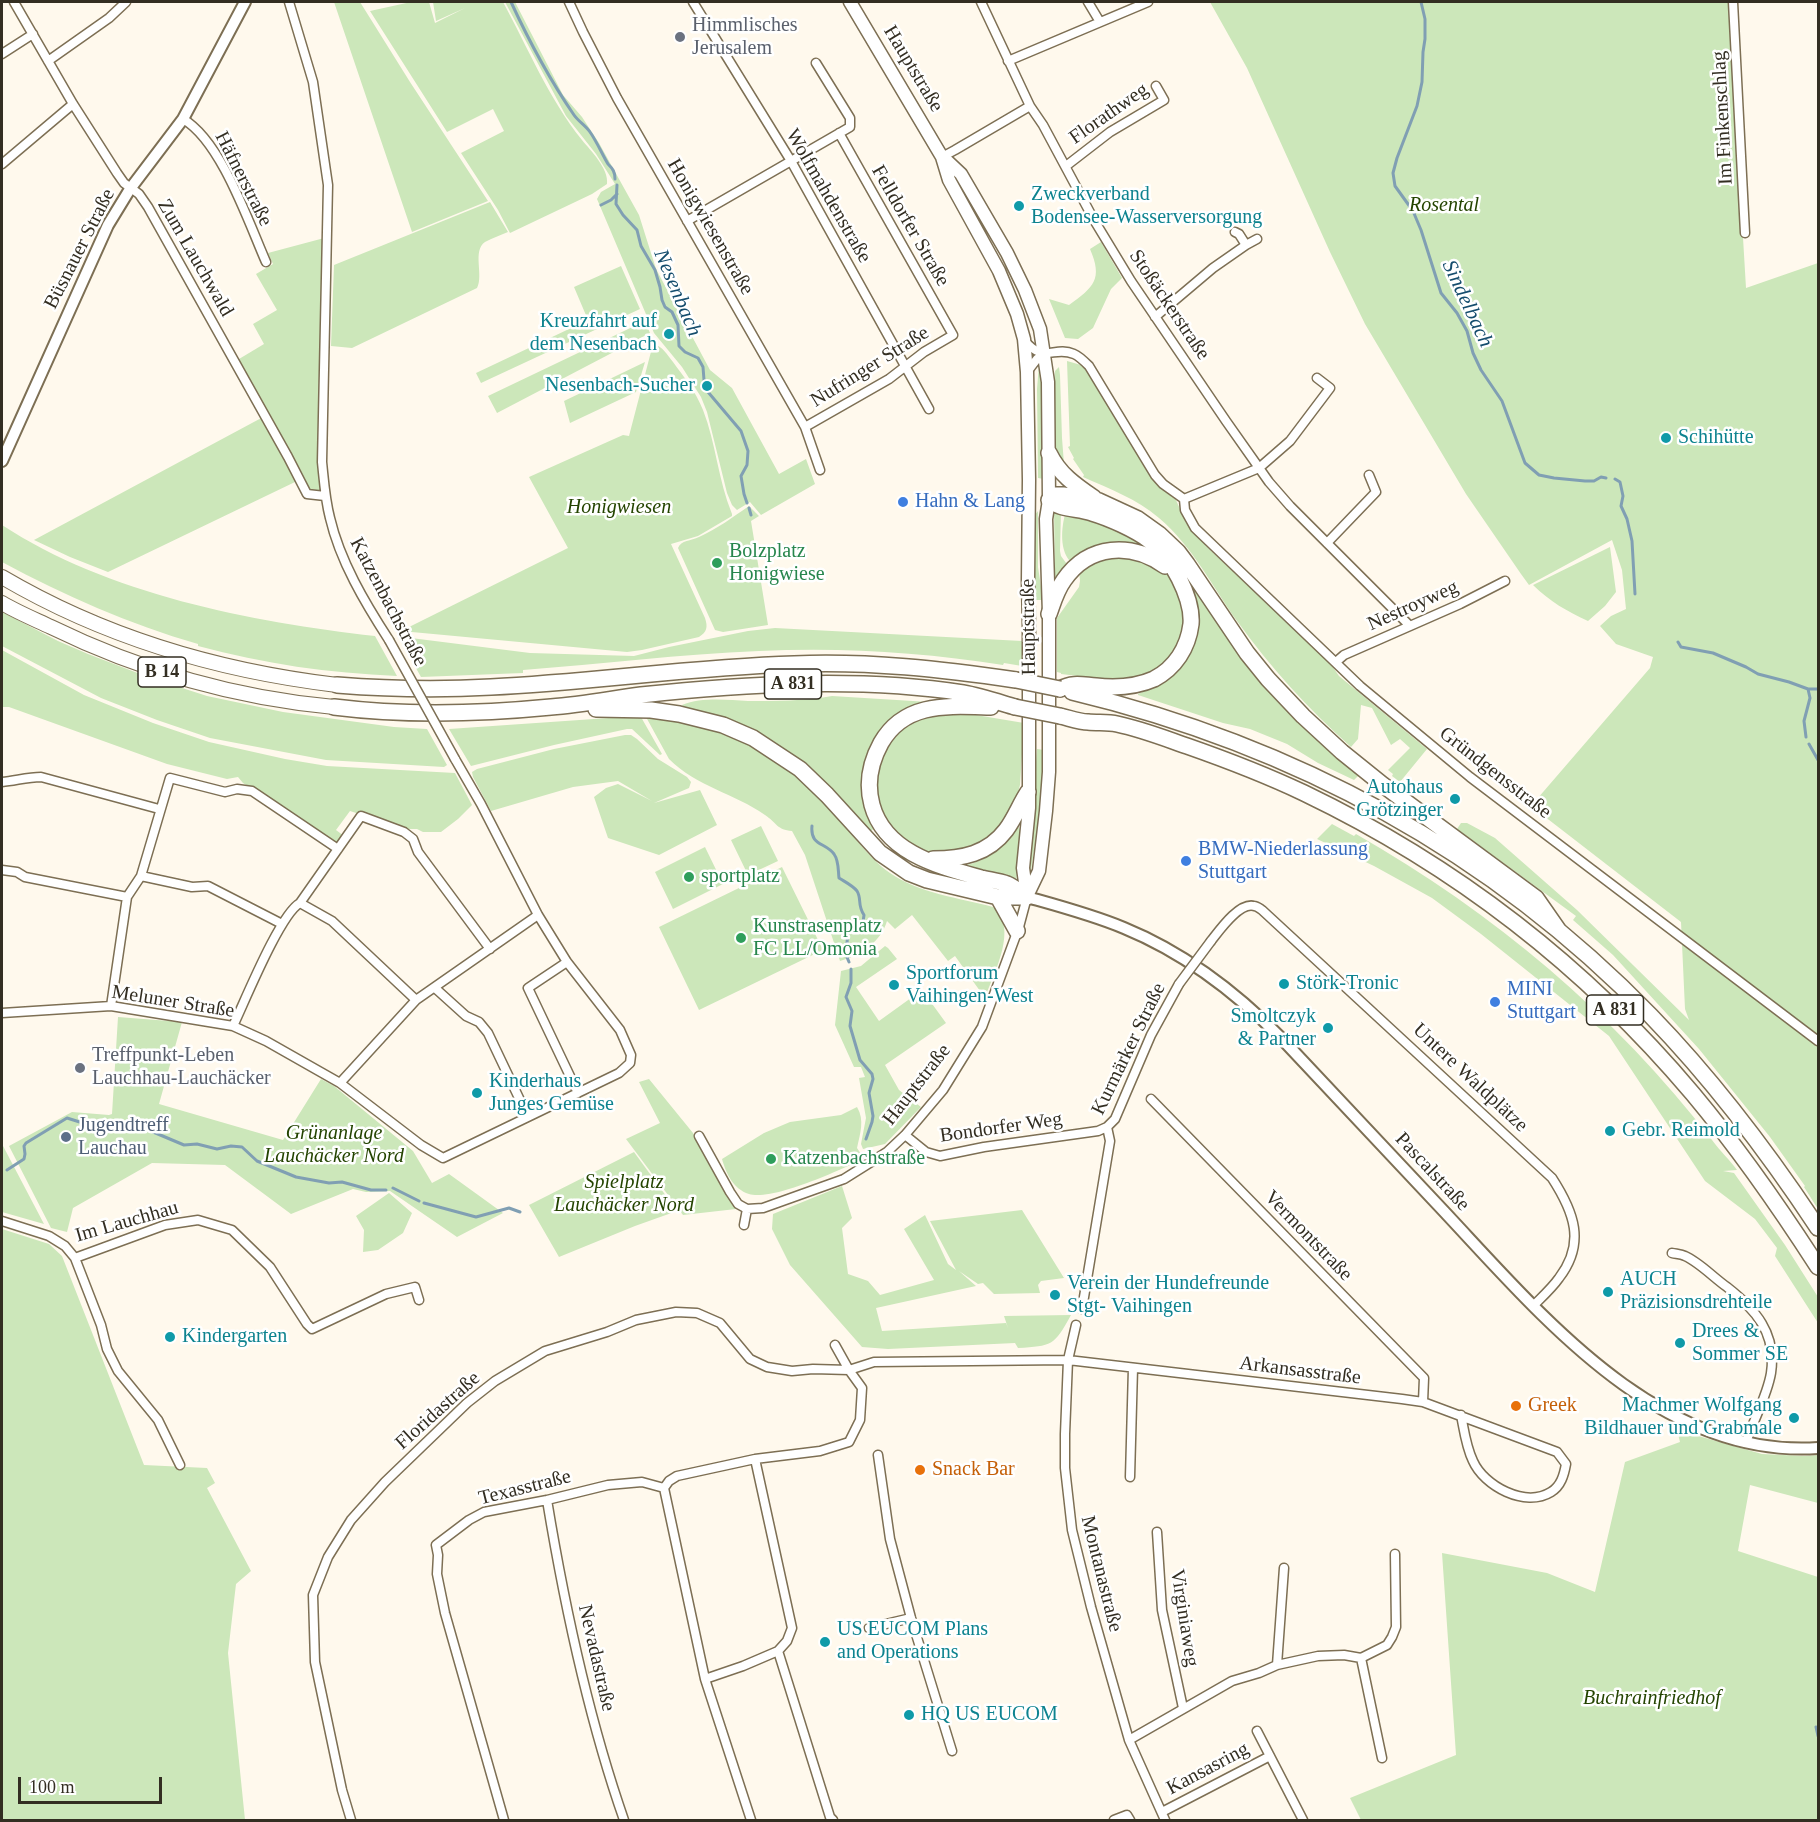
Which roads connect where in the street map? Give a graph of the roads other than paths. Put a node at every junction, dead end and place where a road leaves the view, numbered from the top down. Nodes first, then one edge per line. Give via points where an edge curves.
1 (14, 2) edge
2 (126, 2) edge
3 (245, 2) edge
4 (289, 2) edge
5 (569, 2) edge
6 (693, 2) edge
7 (850, 2) edge
8 (981, 2) edge
9 (1088, 2) edge
10 (1148, 2) edge
11 (1733, 2) edge
12 (1100, 22) junction
13 (33, 34) junction
14 (2, 54) edge
15 (48, 61) junction
16 (1008, 61) junction
17 (816, 63) dead end
18 (1156, 86) dead end
19 (73, 104) junction
20 (1030, 106) junction
21 (183, 119) junction
22 (839, 133) junction
23 (942, 157) junction
24 (791, 161) junction
25 (2, 164) edge
26 (1066, 166) junction
27 (130, 189) junction
28 (687, 221) junction
29 (1235, 232) dead end
30 (1745, 233) dead end
31 (1257, 239) dead end
32 (1246, 246) junction
33 (266, 262) dead end
34 (1033, 310) junction
35 (1017, 314) junction
36 (1155, 316) junction
37 (953, 335) joint
38 (1024, 339) junction
39 (1045, 354) junction
40 (906, 367) junction
41 (1027, 372) junction
42 (1317, 378) dead end
43 (929, 409) dead end
44 (805, 427) junction
45 (3, 453) edge
46 (1049, 453) junction
47 (1259, 468) junction
48 (820, 470) dead end
49 (1369, 475) dead end
50 (325, 496) junction
51 (1184, 499) junction
52 (1049, 500) junction
53 (1029, 501) junction
54 (1100, 501) junction
55 (1327, 543) junction
56 (1175, 572) junction
57 (2, 577) edge
58 (1506, 581) dead end
59 (2, 603) edge
60 (1028, 608) junction
61 (1049, 611) junction
62 (1409, 625) junction
63 (1336, 662) junction
64 (337, 685) joint
65 (1060, 689) junction
66 (570, 705) junction
67 (334, 707) joint
68 (1015, 707) junction
69 (1030, 739) junction
70 (1049, 741) junction
71 (2, 782) edge
72 (1028, 792) junction
73 (159, 809) junction
74 (338, 849) junction
75 (924, 859) junction
76 (2, 870) edge
77 (141, 876) junction
78 (127, 897) junction
79 (998, 897) junction
80 (1027, 897) junction
81 (300, 903) junction
82 (1253, 906) joint
83 (538, 915) junction
84 (282, 924) junction
85 (1017, 931) junction
86 (1559, 931) junction
87 (490, 949) junction
88 (567, 962) junction
89 (435, 988) junction
90 (416, 1000) junction
91 (111, 1006) junction
92 (2, 1014) edge
93 (233, 1026) junction
94 (1818, 1041) edge
95 (631, 1055) joint
96 (340, 1083) junction
97 (578, 1093) junction
98 (1151, 1100) dead end
99 (528, 1117) junction
100 (1107, 1127) junction
101 (905, 1135) junction
102 (699, 1136) dead end
103 (747, 1209) junction
104 (2, 1221) edge
105 (744, 1225) dead end
106 (1818, 1228) edge
107 (1672, 1253) dead end
108 (75, 1258) junction
109 (1818, 1268) edge
110 (419, 1300) dead end
111 (1533, 1306) junction
112 (1082, 1309) dead end
113 (1076, 1325) dead end
114 (835, 1345) dead end
115 (1068, 1360) junction
116 (1133, 1368) junction
117 (849, 1370) junction
118 (1423, 1402) junction
119 (1461, 1415) junction
120 (1746, 1443) junction
121 (1818, 1448) edge
122 (878, 1455) dead end
123 (755, 1460) junction
124 (180, 1465) dead end
125 (1130, 1477) dead end
126 (664, 1488) junction
127 (547, 1500) junction
128 (1157, 1532) dead end
129 (1395, 1554) dead end
130 (1284, 1568) dead end
131 (911, 1618) junction
132 (869, 1628) dead end
133 (778, 1651) junction
134 (1361, 1658) junction
135 (1277, 1665) junction
136 (705, 1679) junction
137 (1183, 1708) junction
138 (1257, 1731) dead end
139 (1129, 1740) junction
140 (952, 1751) dead end
141 (1270, 1755) junction
142 (1382, 1758) dead end
143 (1163, 1816) edge
144 (351, 1821) edge
145 (504, 1821) edge
146 (624, 1821) edge
147 (751, 1821) edge
148 (833, 1821) edge
149 (1114, 1821) edge
150 (1130, 1821) edge
151 (1303, 1821) edge

1 - 13 street, Zum Lauchwald
2 - 15 street
3 - 21 street, Büsnauer Straße
4 - 50 street, Katzenbachstraße via 313,82 328,185 322,462
5 - 28 street, Honigwiesenstraße via 617,98
6 - 24 street, Wolfmahdenstraße
7 - 23 main road, Hauptstraße
8 - 16 street, Stoßäckerstraße
9 - 12 street
10 - 12 street
11 - 30 street, Im Finkenschlag
12 - 16 street
13 - 14 street
13 - 15 street, Zum Lauchwald
15 - 19 street, Zum Lauchwald
16 - 20 street, Stoßäckerstraße
17 - 22 street via 850,118 850,127
18 - 26 street, Florathweg via 1164,100 1110,132
19 - 25 street
19 - 27 street, Zum Lauchwald
20 - 23 street
20 - 26 street, Stoßäckerstraße
21 - 27 street, Büsnauer Straße
21 - 33 street, Häfnerstraße via 206,138 227,174
22 - 24 street
22 - 37 street, Felldorfer Straße
23 - 34 main road, Hauptstraße via 961,174 1007,253
23 - 35 main road, Hauptstraße via 949,180 992,256
24 - 28 street
24 - 40 street, Wolfmahdenstraße
26 - 36 street, Stoßäckerstraße via 1094,220
27 - 45 street, Büsnauer Straße via 94,251
27 - 50 street, Zum Lauchwald via 148,207 307,494
28 - 44 street, Honigwiesenstraße
29 - 32 street
31 - 32 street
32 - 36 street
34 - 35 main road via 1024,317
34 - 39 main road, Hauptstraße
35 - 38 main road, Hauptstraße
36 - 47 street, Stoßäckerstraße
37 - 40 street, Nufringer Straße
38 - 39 street via 1030,347
38 - 41 main road, Hauptstraße
39 - 41 street
39 - 46 main road, Hauptstraße
39 - 51 street via 1067,352 1089,366 1155,475
40 - 43 street, Wolfmahdenstraße
40 - 44 street, Nufringer Straße
41 - 53 main road, Hauptstraße
42 - 47 street via 1330,388 1290,441
44 - 48 street, Honigwiesenstraße
46 - 52 main road, Hauptstraße
46 - 54 highway via 1069,481
47 - 51 street
47 - 55 street, Stoßäckerstraße
49 - 55 street via 1376,492
50 - 83 street, Katzenbachstraße, bridge via 340,549 353,577 481,804
51 - 63 street, Gründgensstraße via 1195,528
52 - 53 main road
52 - 54 highway via 1063,495
52 - 56 highway via 1103,517 1150,541
52 - 61 main road, Hauptstraße
53 - 60 main road, Hauptstraße
54 - 86 highway via 1138,519 1178,552 1268,679 1303,716 1383,785 1536,898
55 - 62 street, Stoßäckerstraße
56 - 61 highway via 1150,556 1130,550 1107,551 1074,568 1057,591
56 - 65 highway via 1188,600 1191,620 1187,641 1173,666 1143,683 1122,687 1068,685
57 - 64 highway, B 14 via 86,620 159,647 243,670
58 - 62 street, Nestroyweg
59 - 67 highway, B 14 via 83,642 183,678 261,697
60 - 61 main road via 1038,603
60 - 69 main road, Hauptstraße
61 - 70 main road, Hauptstraße
62 - 63 street, Nestroyweg via 1344,654
63 - 94 street, Gründgensstraße via 1470,777
64 - 65 highway, A 831, bridge via 484,688 727,667 873,664 1016,680
65 - 86 highway, A 831 via 1166,717 1271,756 1344,790 1428,837
66 - 67 highway, A 831 via 418,713
66 - 68 highway, A 831 via 701,689 829,684 964,693
66 - 79 highway via 679,714 753,738 800,769 893,864 927,880
68 - 75 highway via 952,705 927,709 903,720 881,743 870,768 874,811 892,839
68 - 109 highway, A 831, bridge via 1086,722 1115,723 1243,766 1351,816 1466,886 1547,948 1652,1048 1718,1126
69 - 70 main road via 1038,747
69 - 72 main road, Hauptstraße
70 - 80 main road, Hauptstraße via 1039,871
71 - 73 street via 41,777
72 - 75 highway via 1006,830 989,846 960,858
72 - 80 main road, Hauptstraße via 1023,868
73 - 74 street via 170,778 225,792 252,791
73 - 77 street
74 - 81 street
74 - 87 street via 361,816 404,832
75 - 80 highway via 1008,885
76 - 78 street
77 - 78 street
77 - 84 street via 192,887 208,886
78 - 91 street
79 - 80 highway
79 - 85 highway
80 - 85 street, Hauptstraße
80 - 111 street, Pascalstraße via 1123,927 1202,970 1245,1003
81 - 84 street
81 - 90 street via 332,921
82 - 100 street, Kurmärker Straße, bridge via 1235,913 1179,984 1151,1035 1115,1119
82 - 111 street, Untere Waldplätze via 1262,910 1552,1178 1574,1221 1575,1238 1571,1260
83 - 87 street
83 - 88 street, Katzenbachstraße
84 - 93 street
85 - 101 street, Hauptstraße via 982,1028 943,1090
86 - 106 highway, A 831 via 1628,993 1688,1056 1754,1137
87 - 89 street
88 - 95 street, Katzenbachstraße via 620,1030
88 - 97 street via 528,988
89 - 90 street
89 - 99 street via 488,1033
90 - 96 street
91 - 92 street, Meluner Straße
91 - 93 street, Meluner Straße
93 - 96 street, Meluner Straße
95 - 97 street, Meluner Straße via 630,1063 619,1073
96 - 99 street, Meluner Straße via 443,1158
97 - 99 street, Meluner Straße
98 - 118 street, Vermontstraße via 1424,1378
100 - 101 street, Bondorfer Weg via 940,1156 926,1152
100 - 112 street, Kurmärker Straße via 1110,1141
101 - 103 street, Hauptstraße via 887,1152 844,1179 762,1208
102 - 103 street via 730,1192
103 - 105 street
104 - 108 street, Im Lauchhau via 49,1236
107 - 120 street via 1685,1256 1735,1293 1754,1310 1766,1329 1771,1374
108 - 110 street, Im Lauchhau via 165,1225 198,1220 232,1230 270,1267 312,1329 386,1294 415,1287
108 - 124 street via 112,1360 158,1420
111 - 120 street, Pascalstraße via 1568,1341 1627,1387 1695,1425
113 - 115 street, Montanastraße
114 - 117 street
115 - 116 street, Arkansasstraße
115 - 117 street, Arkansasstraße via 874,1362
115 - 139 street, Montanastraße via 1065,1468 1072,1530
116 - 118 street, Arkansasstraße
116 - 125 street
117 - 123 street via 862,1388 860,1420 849,1442 820,1451
117 - 144 street, Floridastraße via 767,1368 750,1359 720,1323 697,1313 676,1312 636,1320 545,1351 467,1403 351,1520 328,1557 313,1595 315,1662
118 - 119 street, Arkansasstraße
119 - 119 street, Arkansasstraße via 1557,1452 1566,1464 1563,1479 1552,1492 1535,1498 1518,1496 1500,1487 1473,1462
120 - 121 street, Pascalstraße
122 - 131 street via 890,1539
123 - 126 street via 677,1476
123 - 133 street via 792,1628
126 - 127 street, Texasstraße via 642,1482 608,1485
126 - 136 street
127 - 145 street, Texasstraße via 484,1512 436,1545 445,1612
127 - 146 street, Nevadastraße via 574,1644
128 - 137 street, Virginiaweg via 1162,1610
129 - 134 street via 1396,1627 1387,1645
130 - 135 street
131 - 132 street
131 - 140 street
133 - 136 street
133 - 148 street
134 - 135 street, Virginiaweg via 1318,1656
134 - 142 street
135 - 137 street, Virginiaweg via 1232,1682
136 - 147 street
137 - 139 street, Virginiaweg
138 - 141 street, Kansasring
139 - 143 street, Montanastraße
141 - 143 street, Kansasring
141 - 151 street, Kansasring
149 - 150 street via 1127,1815

